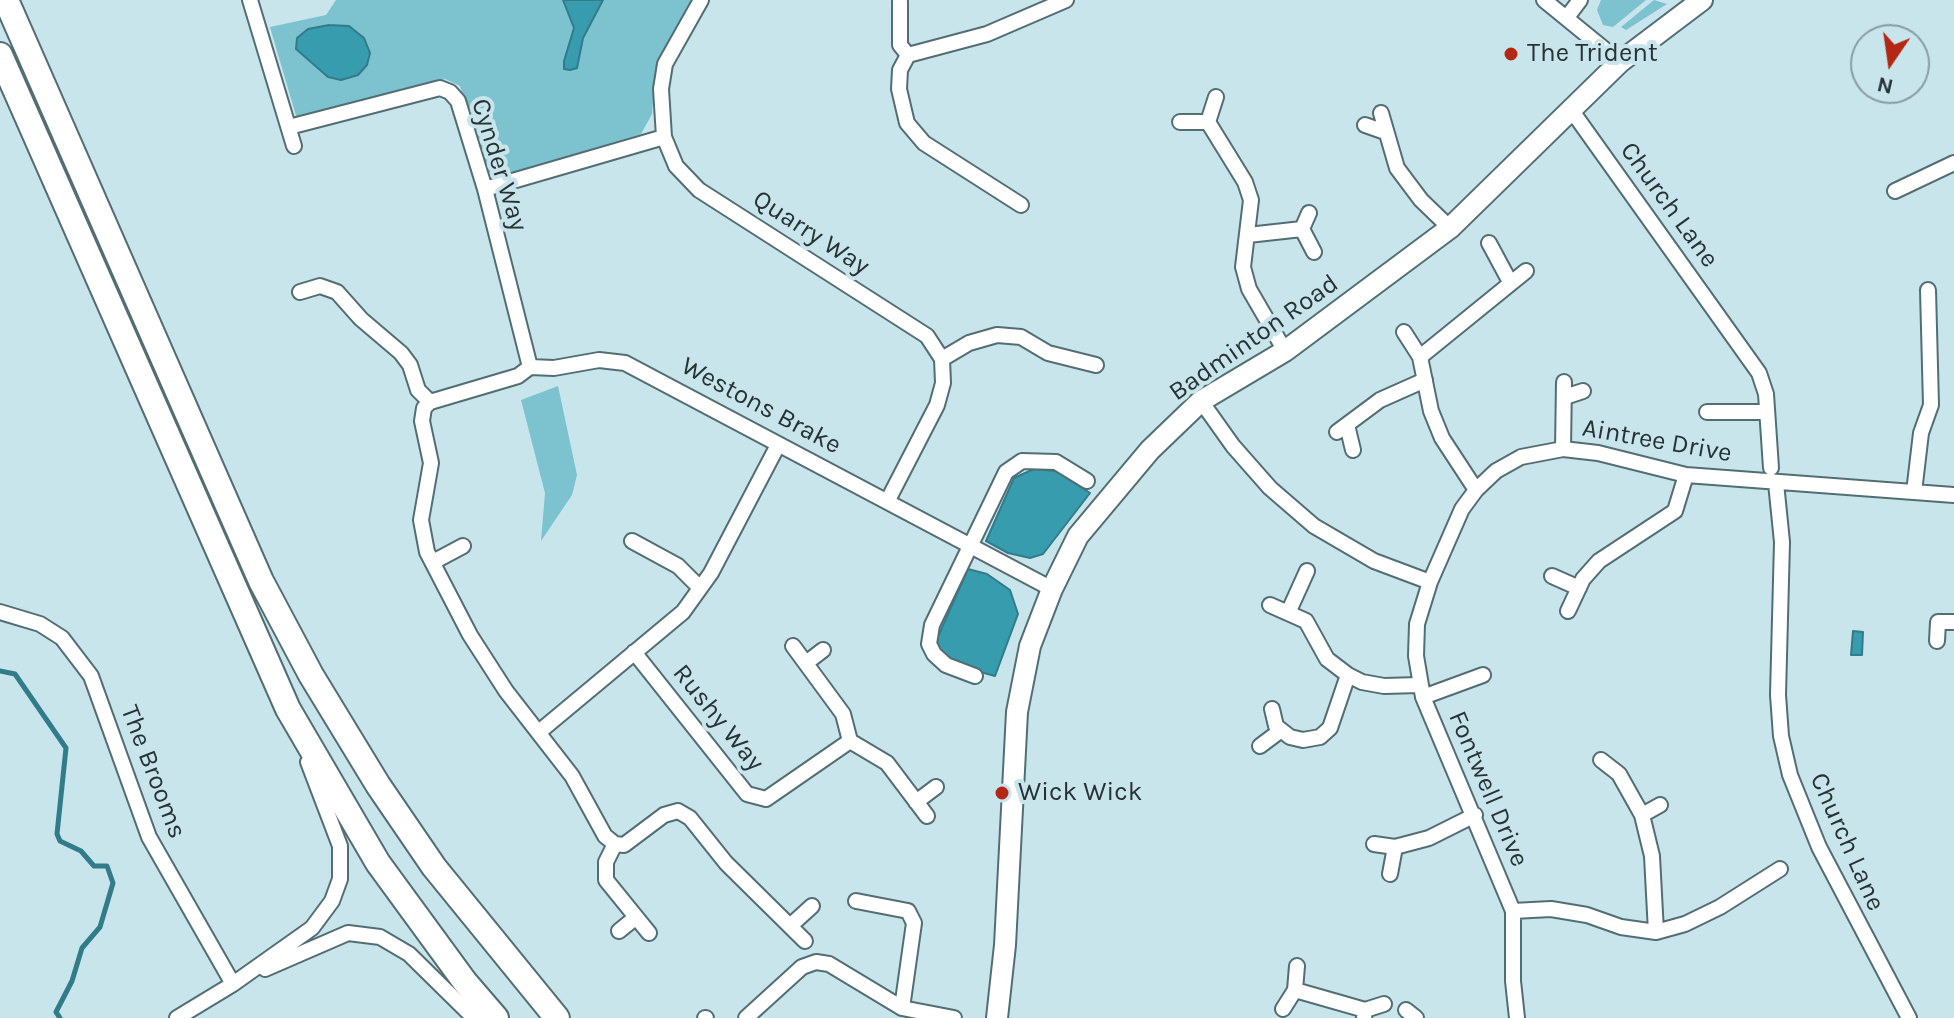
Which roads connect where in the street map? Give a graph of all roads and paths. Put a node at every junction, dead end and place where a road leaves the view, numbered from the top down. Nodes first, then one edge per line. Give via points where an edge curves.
1 (6, 0) edge
2 (250, 0) edge
3 (701, 0) edge
4 (1066, 0) edge
5 (1544, 0) edge
6 (1580, 0) edge
7 (1697, 1) edge
8 (900, 2) edge
9 (1568, 16) junction
10 (0, 55) edge
11 (908, 55) junction
12 (1620, 62) junction
13 (1216, 97) dead end
14 (1572, 111) junction
15 (1381, 113) dead end
16 (1180, 122) dead end
17 (1208, 122) junction
18 (1365, 125) dead end
19 (289, 127) junction
20 (1385, 132) junction
21 (664, 137) junction
22 (294, 146) dead end
23 (1954, 163) edge
24 (485, 189) junction
25 (1895, 191) dead end
26 (1021, 205) dead end
27 (1309, 213) dead end
28 (1450, 228) junction
29 (1302, 229) junction
30 (1248, 235) junction
31 (1489, 243) dead end
32 (1314, 252) dead end
33 (1526, 271) dead end
34 (1510, 282) junction
35 (1928, 290) dead end
36 (300, 292) dead end
37 (1404, 332) dead end
38 (1285, 351) junction
39 (1420, 357) junction
40 (942, 359) junction
41 (1096, 365) dead end
42 (530, 367) junction
43 (1425, 380) junction
44 (1583, 391) dead end
45 (1201, 401) junction
46 (430, 402) junction
47 (1707, 412) dead end
48 (1767, 412) junction
49 (778, 445) junction
50 (1563, 449) junction
51 (1353, 450) dead end
52 (1771, 468) dead end
53 (1686, 475) junction
54 (1087, 481) dead end
55 (1776, 483) junction
56 (1476, 490) junction
57 (1914, 492) junction
58 (1954, 495) edge
59 (888, 500) junction
60 (632, 541) dead end
61 (972, 545) junction
62 (463, 546) dead end
63 (433, 562) junction
64 (1307, 571) dead end
65 (1552, 576) dead end
66 (1430, 582) junction
67 (700, 588) junction
68 (1579, 588) junction
69 (1052, 589) junction
70 (1270, 605) dead end
71 (1568, 611) dead end
72 (0, 612) edge
73 (1288, 613) junction
74 (1954, 622) edge
75 (1937, 641) dead end
76 (793, 646) dead end
77 (823, 650) dead end
78 (634, 652) junction
79 (806, 663) junction
80 (1348, 675) junction
81 (1483, 675) dead end
82 (975, 676) dead end
83 (1421, 691) junction
84 (288, 709) junction
85 (1272, 709) dead end
86 (1280, 731) junction
87 (539, 732) junction
88 (850, 741) junction
89 (1260, 746) dead end
90 (1601, 760) dead end
91 (936, 787) dead end
92 (916, 802) junction
93 (1660, 805) dead end
94 (1475, 815) junction
95 (1642, 815) junction
96 (927, 816) dead end
97 (615, 844) junction
98 (1374, 844) dead end
99 (1395, 847) junction
100 (1780, 869) dead end
101 (1390, 874) dead end
102 (856, 901) dead end
103 (812, 906) dead end
104 (1513, 911) junction
105 (635, 918) junction
106 (790, 926) junction
107 (619, 931) dead end
108 (1656, 932) junction
109 (649, 933) dead end
110 (805, 941) dead end
111 (1297, 966) dead end
112 (233, 984) junction
113 (1295, 990) junction
114 (1384, 1004) dead end
115 (902, 1008) junction
116 (1283, 1009) dead end
117 (1365, 1014) edge
118 (177, 1018) edge
119 (474, 1018) edge
120 (496, 1018) edge
121 (557, 1018) edge
122 (746, 1018) edge
123 (954, 1018) edge
124 (997, 1018) edge
125 (1517, 1018) edge
126 (1909, 1018) edge

1 - 121 highway via 261,581 311,675 434,867
2 - 19 street
3 - 21 street, Quarry Way via 665,64
4 - 11 street via 987,34
5 - 9 street
6 - 9 street
7 - 12 main road, Badminton Road
8 - 11 street via 900,45
9 - 12 street
10 - 84 highway
11 - 26 street via 899,89 907,123 924,143
12 - 14 main road, Badminton Road
13 - 17 street
14 - 28 main road, Badminton Road
14 - 48 street, Church Lane via 1759,373
15 - 20 street
16 - 17 street
17 - 30 street via 1248,191
18 - 20 street
19 - 22 street
19 - 24 street, Cynder Way via 440,88 458,101
20 - 28 street via 1397,168
21 - 24 street
21 - 40 street, Quarry Way via 676,166 699,190 927,336
23 - 25 street via 1918,188
24 - 42 street, Cynder Way
27 - 29 street
28 - 38 main road, Badminton Road
29 - 30 street
29 - 32 street
30 - 38 street via 1243,267 1249,289
31 - 34 street
33 - 34 street
34 - 39 street
35 - 57 street via 1931,405 1921,433
36 - 46 street via 320,286 337,292 401,353 418,390
37 - 39 street
38 - 45 main road, Badminton Road
39 - 43 street
40 - 41 street via 997,335 1021,337 1048,353
40 - 59 street via 937,405
42 - 46 street, Westons Brake via 518,376
42 - 49 street, Westons Brake via 599,360 625,363
43 - 51 street via 1380,400 1342,428
43 - 56 street via 1442,438
44 - 50 street via 1564,389
45 - 66 street via 1270,488 1314,526 1374,561
45 - 69 main road, Badminton Road via 1107,499 1078,536
46 - 63 street via 422,421 431,463 421,520
47 - 48 street
48 - 52 street, Church Lane
49 - 59 street, Westons Brake
49 - 67 street
50 - 53 street, Aintree Drive
50 - 56 street, Aintree Drive via 1521,457
53 - 55 street, Aintree Drive
53 - 68 street via 1675,511 1599,561
54 - 61 street via 1056,462 1022,461 1006,472
55 - 57 street, Aintree Drive
55 - 126 street, Church Lane via 1782,542 1778,695 1790,775 1819,847
56 - 66 street, Aintree Drive via 1462,509
57 - 58 street, Aintree Drive
59 - 61 street, Westons Brake
60 - 67 street via 678,566
61 - 69 street, Westons Brake
61 - 82 street via 932,625 929,644 946,665
62 - 63 street
63 - 87 street via 476,645
64 - 73 street
65 - 68 street
66 - 83 street, Fontwell Drive via 1417,624
67 - 78 street via 683,612
68 - 71 street
69 - 124 main road, Badminton Road via 1030,646 1017,712
70 - 73 street
72 - 112 street, The Brooms via 40,624 62,638 84,664 149,837
73 - 80 street via 1306,621 1327,659
74 - 75 street via 1938,622
76 - 79 street
77 - 79 street
78 - 87 street
78 - 88 street, Rushy Way via 755,798 775,796
79 - 88 street via 843,714
80 - 83 street
80 - 86 street via 1330,728 1320,737 1303,740
81 - 83 street
83 - 94 street, Fontwell Drive
84 - 112 street via 340,846 340,879 312,928
84 - 120 highway via 378,863
85 - 86 street
86 - 89 street
87 - 97 street
88 - 92 street via 887,763
90 - 95 street via 1619,774
91 - 92 street
92 - 96 street
93 - 95 street
94 - 99 street via 1429,838
94 - 104 street, Fontwell Drive
95 - 108 street via 1652,856
97 - 105 street via 606,862 606,880
97 - 106 street via 634,840 664,815 678,811
98 - 99 street
99 - 101 street
100 - 108 street via 1720,907
102 - 115 street via 908,911 914,923
103 - 106 street
104 - 108 street via 1551,909
104 - 125 street, Fontwell Drive
105 - 107 street
105 - 109 street
106 - 110 street
111 - 113 street
112 - 118 street
112 - 119 street via 348,933 364,933 397,945
113 - 116 street
113 - 117 street
114 - 117 street
115 - 122 street via 829,964 816,962 802,967
115 - 123 street

